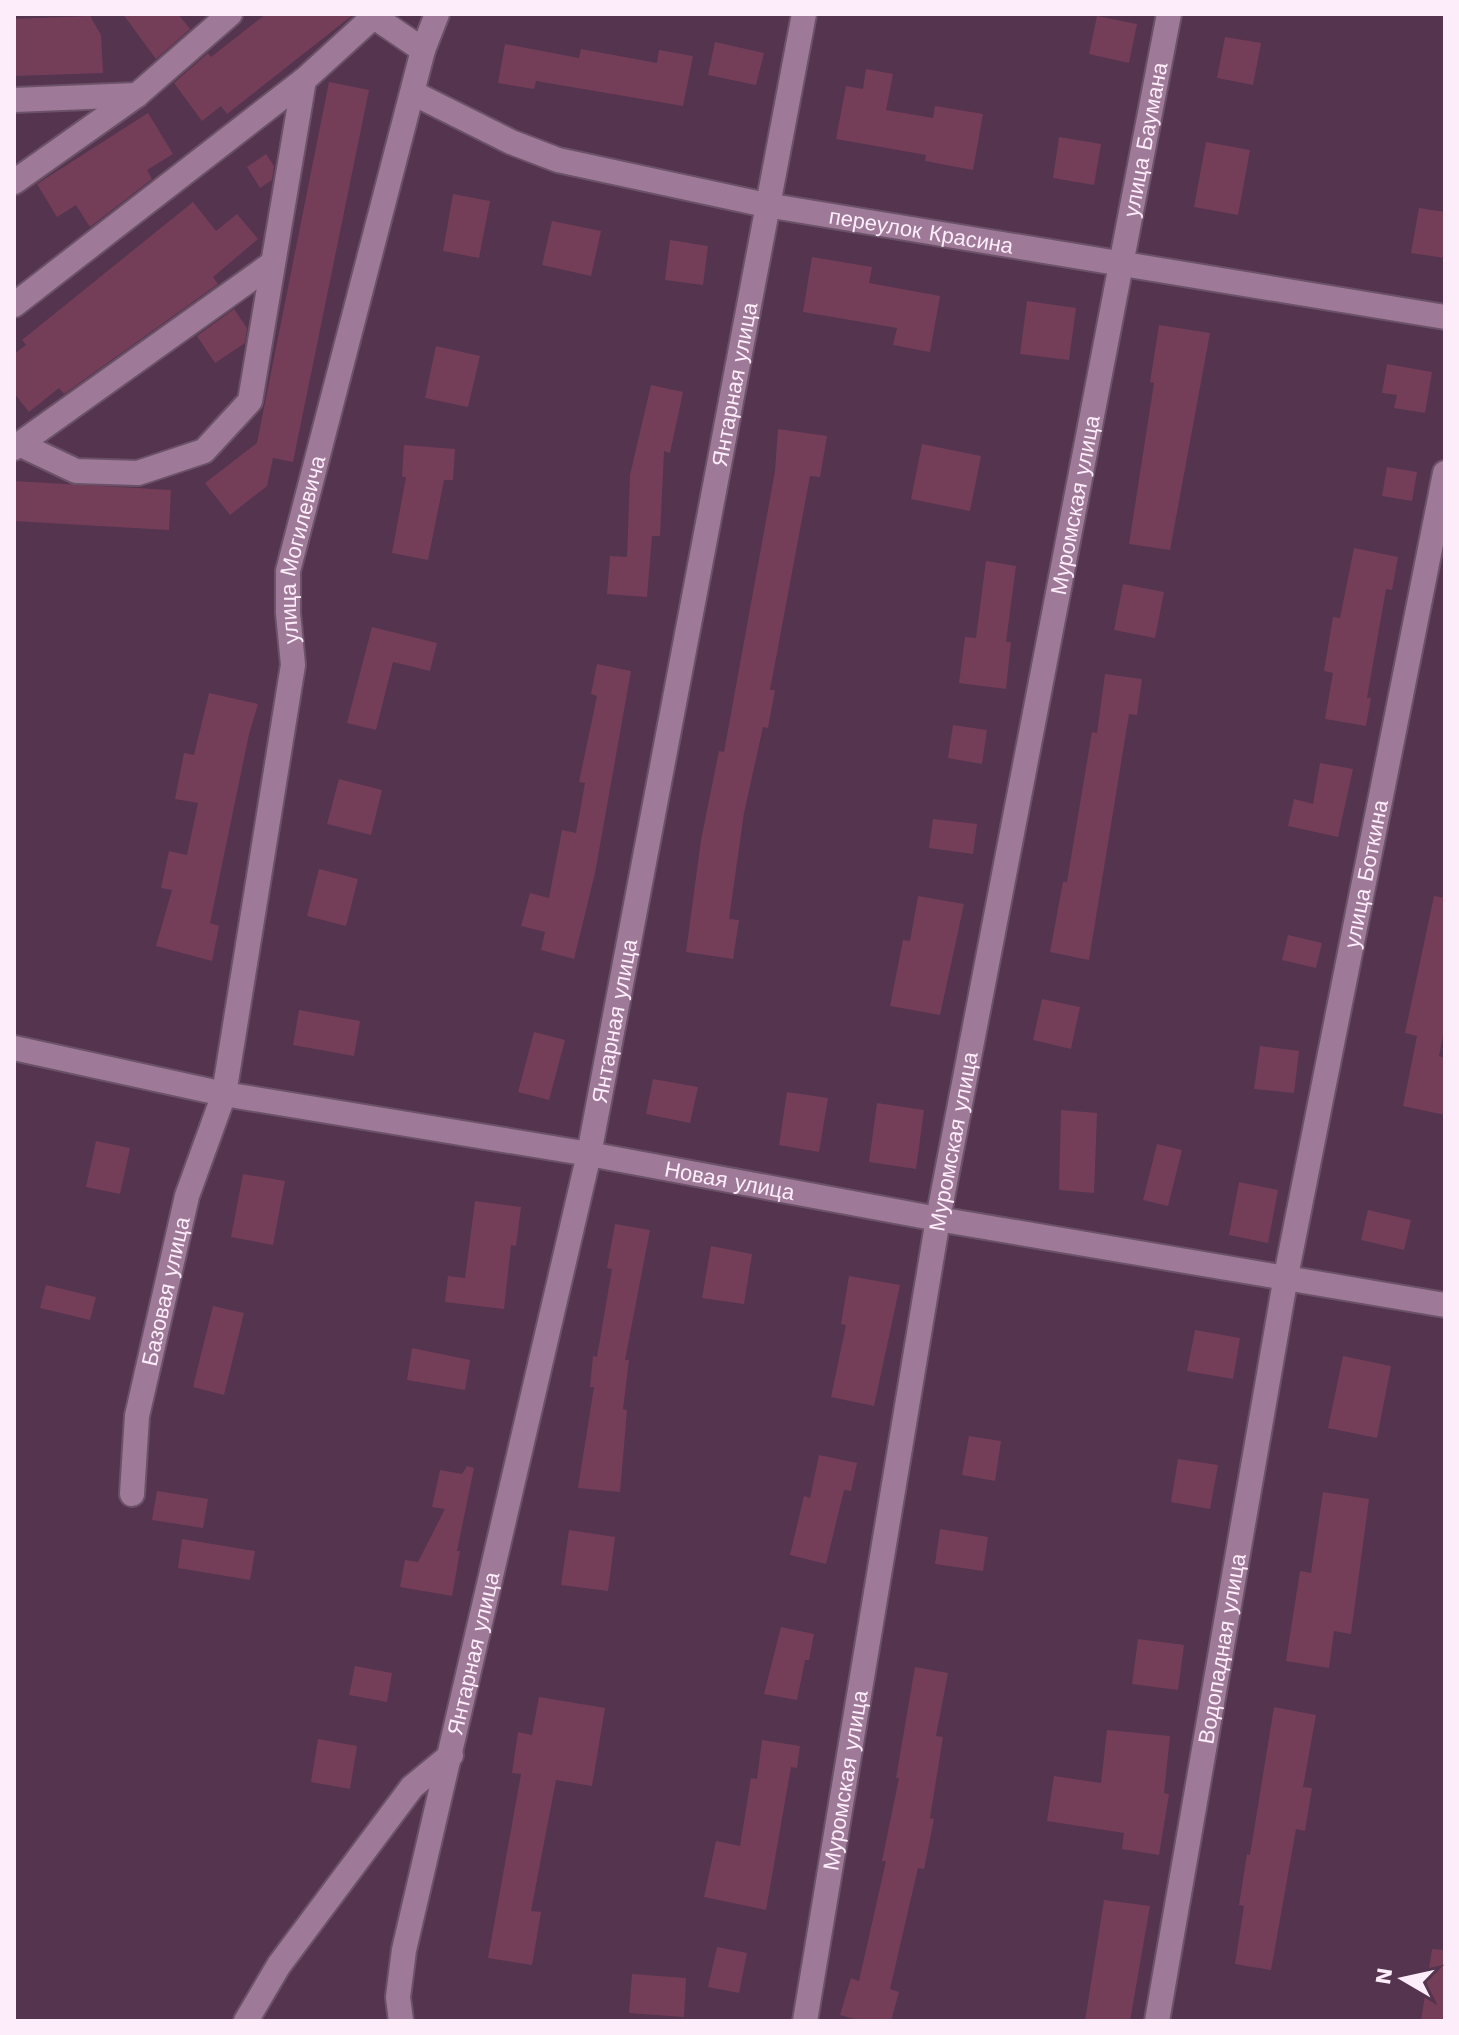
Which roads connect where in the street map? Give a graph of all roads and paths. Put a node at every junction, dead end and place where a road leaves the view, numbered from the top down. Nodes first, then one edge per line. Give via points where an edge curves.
1 (230, 14) edge
2 (437, 14) edge
3 (804, 14) edge
4 (1169, 14) edge
5 (371, 16) edge
6 (423, 50) junction
7 (304, 80) junction
8 (413, 93) junction
9 (137, 95) junction
10 (14, 100) edge
11 (14, 182) edge
12 (766, 205) junction
13 (273, 263) junction
14 (1119, 263) junction
15 (14, 305) edge
16 (1445, 317) edge
17 (17, 446) edge
18 (1445, 473) edge
19 (14, 1048) edge
20 (224, 1094) junction
21 (589, 1154) junction
22 (938, 1219) junction
23 (1286, 1276) junction
24 (1445, 1305) edge
25 (132, 1494) dead end
26 (451, 1755) junction
27 (246, 2021) edge
28 (401, 2021) edge
29 (805, 2021) edge
30 (1157, 2021) edge

1 - 9 street
2 - 6 street, улица Могилевича
3 - 12 street, Янтарная улица
4 - 14 street, улица Баумана
5 - 6 street
5 - 7 street
6 - 8 street, улица Могилевича
7 - 13 street
7 - 15 street
8 - 12 street, переулок Красина via 558,160
8 - 20 street, улица Могилевича via 288,571 293,665
9 - 10 street
9 - 11 street
12 - 14 street, переулок Красина
12 - 21 street, Янтарная улица
13 - 17 street
13 - 17 street via 250,401 204,451 138,473 76,471
14 - 16 street, переулок Красина
14 - 22 street, Муромская улица
18 - 23 street, улица Боткина
19 - 20 street, Новая улица
20 - 21 street, Новая улица
20 - 25 street, Базовая улица via 180,1225 137,1416
21 - 22 street, Новая улица
21 - 26 street, Янтарная улица
22 - 23 street, Новая улица
22 - 29 street, Муромская улица
23 - 24 street, Новая улица
23 - 30 street, Водопадная улица
26 - 27 street via 412,1787 279,1965
26 - 28 street, Янтарная улица via 404,1950 398,1997

